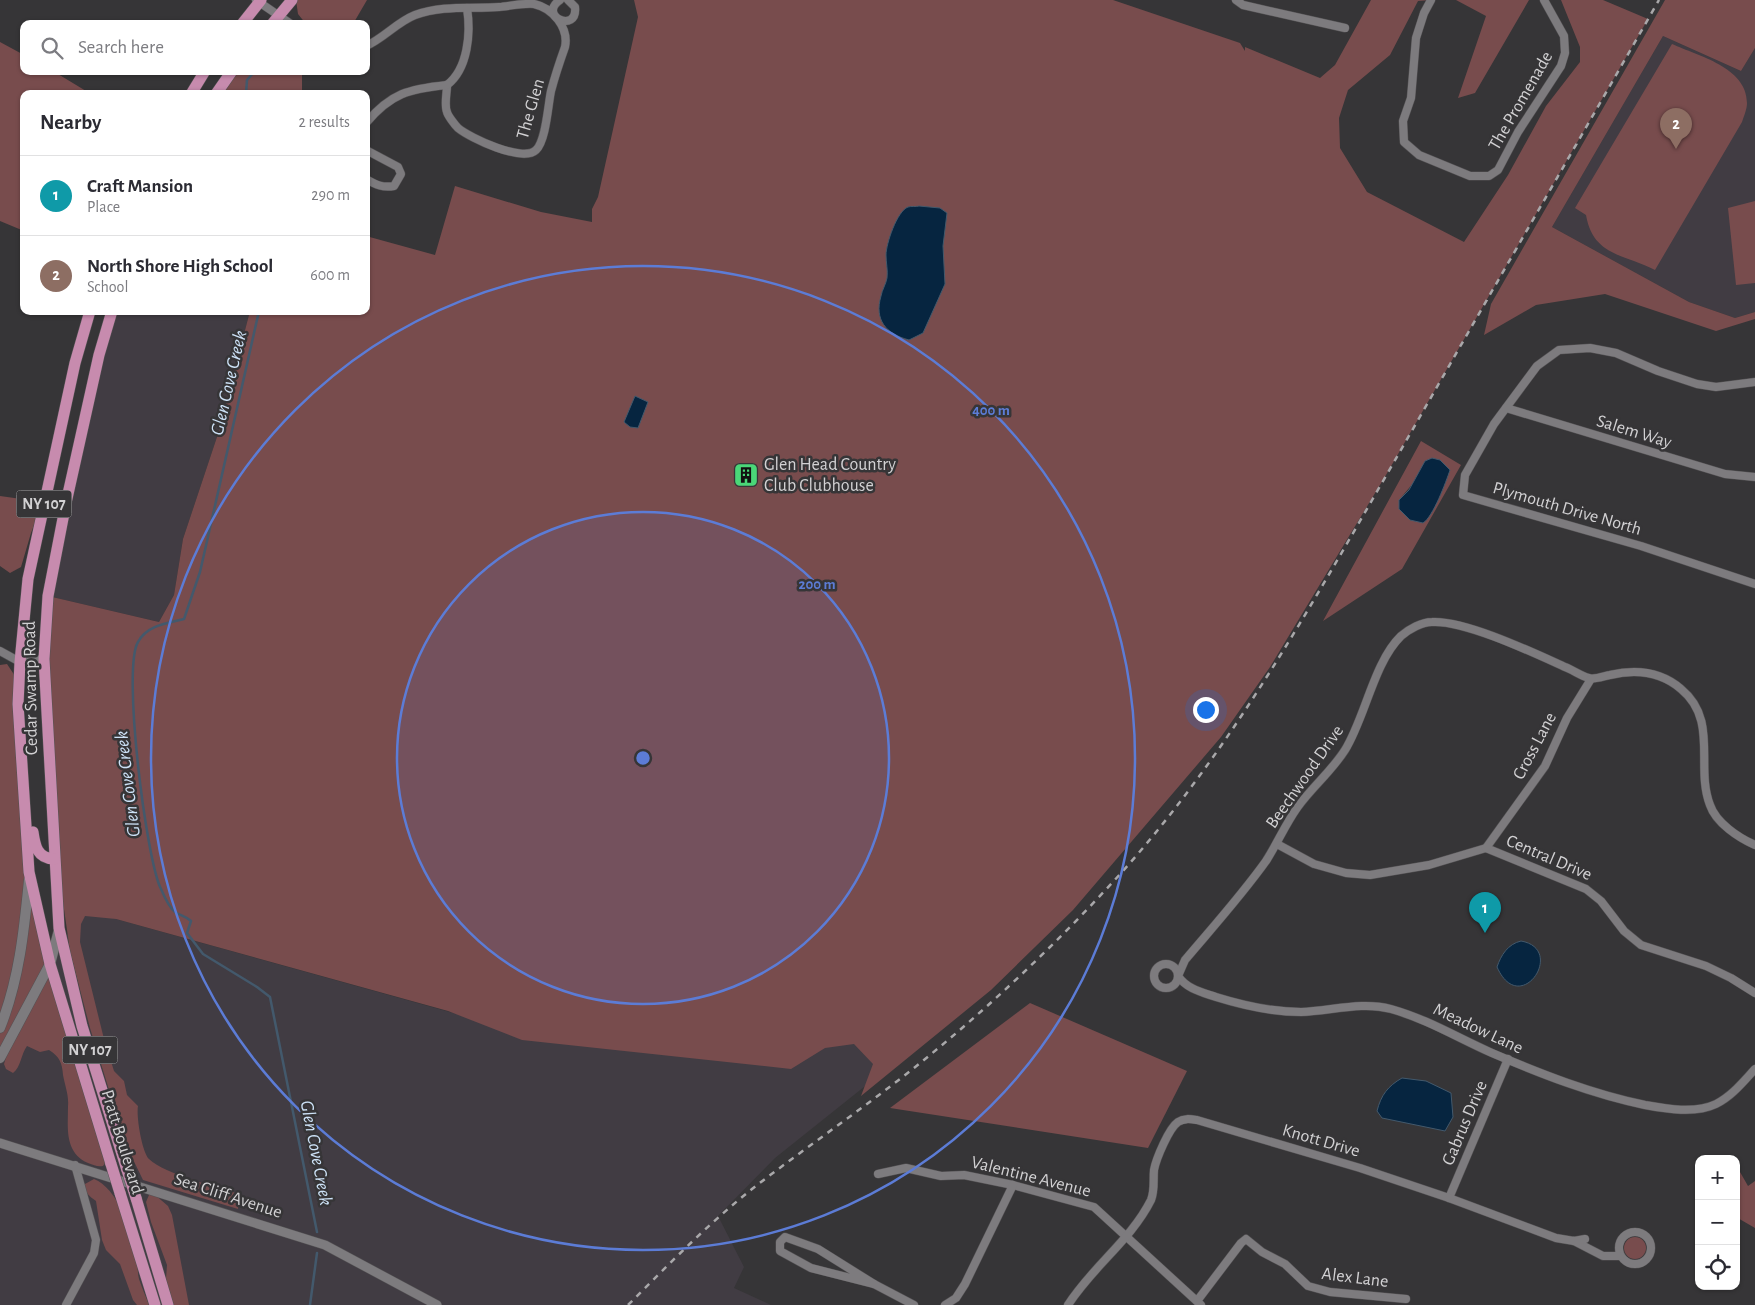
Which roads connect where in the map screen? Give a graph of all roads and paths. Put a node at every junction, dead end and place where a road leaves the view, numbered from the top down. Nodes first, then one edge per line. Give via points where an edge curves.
1 (292, 0) edge
2 (560, 0) edge
3 (568, 0) edge
4 (1236, 0) edge
5 (1431, 0) edge
6 (1544, 0) edge
7 (259, 1) edge
8 (467, 8) junction
9 (556, 18) junction
10 (276, 19) edge
11 (245, 20) edge
12 (1345, 28) dead end
13 (370, 44) edge
14 (203, 75) edge
15 (229, 75) edge
16 (447, 85) junction
17 (193, 90) edge
18 (219, 90) edge
19 (370, 118) edge
20 (370, 152) edge
21 (370, 182) edge
22 (89, 315) edge
23 (111, 315) edge
24 (1755, 382) edge
25 (68, 398) junction
26 (88, 402) junction
27 (1506, 408) junction
28 (1755, 477) edge
29 (1755, 584) edge
30 (0, 651) edge
31 (44, 658) junction
32 (20, 662) junction
33 (1591, 679) junction
34 (21, 759) junction
35 (1277, 844) junction
36 (1755, 846) edge
37 (1486, 848) junction
38 (54, 859) junction
39 (30, 872) junction
40 (59, 928) junction
41 (50, 964) junction
42 (1178, 976) joint
43 (1755, 994) edge
44 (0, 1028) edge
45 (0, 1058) edge
46 (1508, 1060) junction
47 (1755, 1069) edge
48 (0, 1143) edge
49 (75, 1166) junction
50 (878, 1174) dead end
51 (1013, 1185) junction
52 (1449, 1198) junction
53 (1126, 1235) junction
54 (1585, 1239) dead end
55 (1574, 1242) junction
56 (1620, 1256) junction
57 (874, 1284) junction
58 (1406, 1299) dead end
59 (1199, 1303) edge
60 (66, 1305) edge
61 (155, 1305) edge
62 (168, 1305) edge
63 (437, 1305) edge
64 (914, 1305) edge
65 (945, 1305) edge
66 (1068, 1305) edge

1 - 10 main road
2 - 9 street via 553,8
3 - 9 street via 575,6 573,17 566,21
4 - 12 street via 1243,5
5 - 6 street, The Promenade via 1416,38 1411,98 1402,121 1404,142 1419,155 1478,177 1489,176 1498,170 1566,53 1564,36
7 - 10 street
7 - 11 main road
8 - 9 street via 535,4
8 - 13 street via 442,9 414,16
8 - 16 street via 466,50 458,72
9 - 16 street, The Glen via 566,40 542,138 536,150 524,155 507,151 456,127 447,112
14 - 17 main road
15 - 18 main road
16 - 19 street via 423,87 396,95
20 - 21 street via 398,167 401,174 394,186 377,186
22 - 25 main road, Cedar Swamp Road / NY 107
23 - 26 main road, Cedar Swamp Road / NY 107
24 - 27 street via 1716,387 1697,384 1616,353 1567,348 1537,366
25 - 26 main road
25 - 32 main road, Cedar Swamp Road / NY 107 via 28,579
26 - 31 main road, Cedar Swamp Road / NY 107 via 48,596
27 - 28 street, Salem Way via 1725,474
27 - 29 street, Plymouth Drive North via 1465,475 1463,495 1641,546
30 - 32 street
31 - 32 street
31 - 38 main road, Cedar Swamp Road / NY 107
32 - 34 main road, Cedar Swamp Road / NY 107
33 - 35 street, Beechwood Drive via 1516,645 1466,628 1432,622 1413,628 1401,636 1384,661 1344,752 1297,808
33 - 36 street via 1638,671 1663,678 1681,689 1694,705 1702,723 1710,806 1728,828
33 - 37 street, Cross Lane via 1567,718 1545,766
34 - 38 main road via 30,793 35,846 43,857
34 - 39 main road, Cedar Swamp Road / NY 107
35 - 37 street, Central Drive via 1314,864 1346,873 1370,875 1429,865
35 - 42 street, Beechwood Drive via 1185,960
37 - 43 street, Central Drive via 1586,889 1602,901 1624,932 1641,945 1706,966
38 - 40 main road, Cedar Swamp Road / NY 107
39 - 41 main road, Pratt Boulevard / NY 107
39 - 44 main road, Cedar Swamp Road via 16,980
40 - 41 main road, Cedar Swamp Road
40 - 62 main road, Pratt Boulevard / NY 107, bridge via 82,1026
41 - 45 main road, Cedar Swamp Road
41 - 61 main road, Pratt Boulevard / NY 107, bridge
42 - 46 street, Meadow Lane via 1196,990 1267,1010 1303,1012 1367,1006 1390,1009 1418,1017
46 - 47 street, Meadow Lane via 1572,1085 1665,1109 1715,1105
46 - 52 street, Gabrus Drive
48 - 49 street, Sea Cliff Avenue
49 - 60 street via 96,1240 94,1253
49 - 63 street, Sea Cliff Avenue via 325,1245
50 - 51 street, Valentine Avenue via 906,1168
51 - 53 street, Valentine Avenue via 1094,1207
51 - 65 street via 965,1284 956,1298
52 - 53 street, Knott Drive via 1351,1165 1186,1119 1171,1131 1156,1164 1152,1196
52 - 55 street, Knott Drive
53 - 59 street, Valentine Avenue
53 - 66 street
54 - 55 street, Knott Drive
55 - 56 street, Knott Drive via 1603,1256
56 - 56 street, Knott Drive via 1633,1264 1643,1262 1652,1250 1650,1240 1641,1232 1625,1235 1619,1244
57 - 57 street via 818,1249 785,1237 780,1242 780,1251 810,1268
57 - 64 street
58 - 59 street, Alex Lane via 1330,1292 1308,1286 1285,1264 1246,1239

